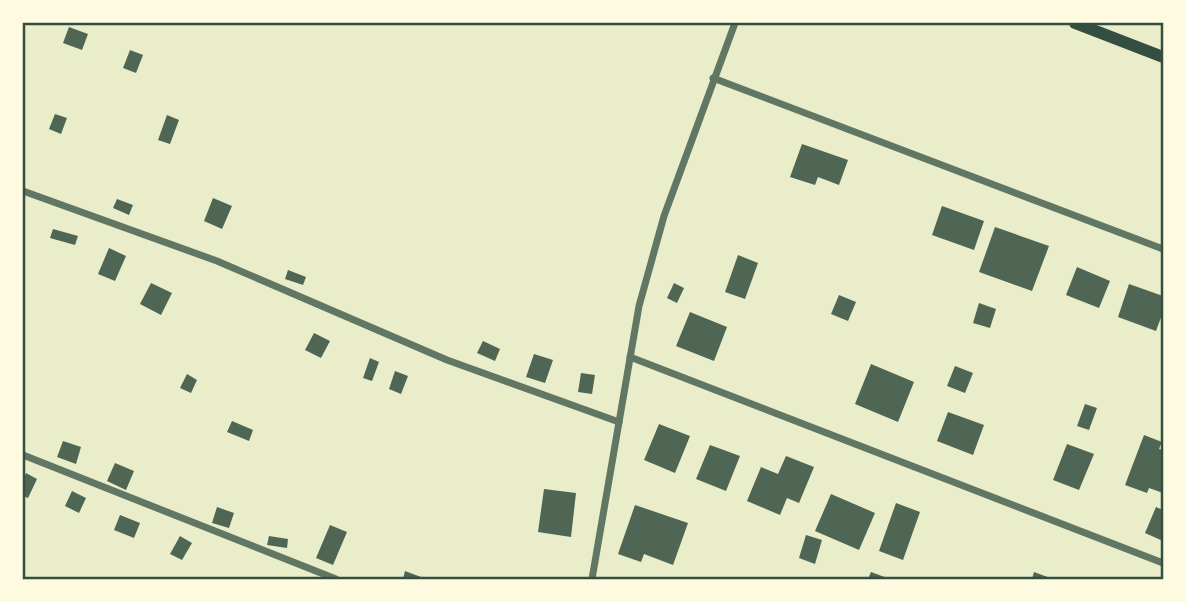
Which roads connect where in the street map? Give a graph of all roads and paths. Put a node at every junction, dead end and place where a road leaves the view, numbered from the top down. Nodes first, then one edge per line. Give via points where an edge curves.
1 (735, 23) edge
2 (1075, 23) edge
3 (1163, 57) edge
4 (713, 78) junction
5 (23, 191) edge
6 (1163, 249) edge
7 (630, 358) junction
8 (619, 422) junction
9 (23, 454) edge
10 (1163, 563) edge
11 (336, 579) edge
12 (592, 579) edge

1 - 4 street
2 - 3 main road
4 - 6 street
4 - 7 street via 664,216
5 - 8 street via 217,261 447,360
7 - 8 street
7 - 10 street
8 - 12 street
9 - 11 street

